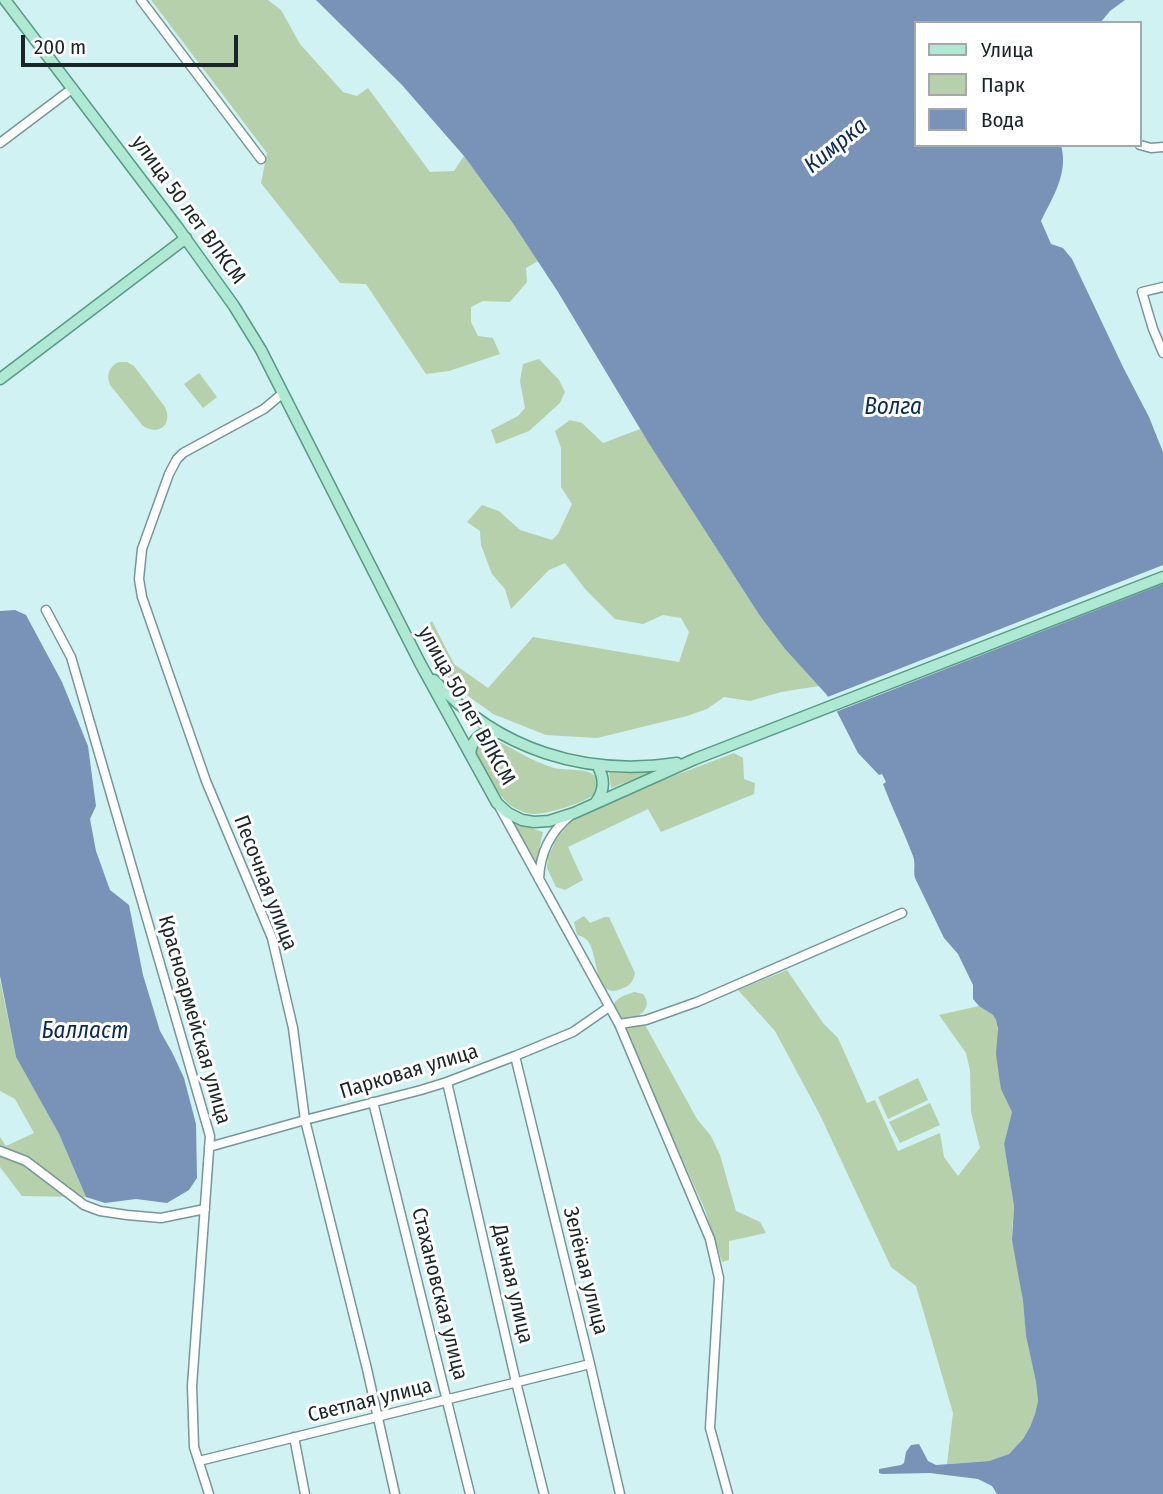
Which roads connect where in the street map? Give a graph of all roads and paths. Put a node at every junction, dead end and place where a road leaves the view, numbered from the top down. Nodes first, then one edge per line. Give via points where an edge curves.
1 (5, 0) edge
2 (141, 0) edge
3 (73, 88) junction
4 (0, 143) edge
5 (1142, 146) edge
6 (1163, 148) edge
7 (261, 159) dead end
8 (186, 238) junction
9 (1163, 287) edge
10 (1162, 346) edge
11 (0, 379) edge
12 (283, 393) junction
13 (1163, 577) edge
14 (46, 610) dead end
15 (420, 663) junction
16 (498, 733) junction
17 (470, 754) junction
18 (695, 759) junction
19 (597, 765) junction
20 (596, 802) junction
21 (497, 803) junction
22 (573, 813) junction
23 (539, 878) junction
24 (902, 913) dead end
25 (609, 1007) junction
26 (618, 1024) junction
27 (515, 1056) junction
28 (447, 1082) junction
29 (373, 1102) junction
30 (305, 1120) junction
31 (209, 1147) junction
32 (0, 1151) edge
33 (205, 1209) junction
34 (590, 1364) junction
35 (516, 1382) junction
36 (447, 1399) junction
37 (377, 1417) junction
38 (294, 1437) junction
39 (199, 1461) junction
40 (209, 1494) edge
41 (306, 1494) edge
42 (395, 1494) edge
43 (470, 1494) edge
44 (544, 1494) edge
45 (620, 1494) edge
46 (728, 1494) edge

1 - 3 main road, улица 50 лет ВЛКСМ
2 - 7 street
3 - 4 street
3 - 8 main road, улица 50 лет ВЛКСМ
5 - 6 street
8 - 11 main road
8 - 12 main road, улица 50 лет ВЛКСМ via 247,327
9 - 10 street via 1142,292
12 - 15 main road, улица 50 лет ВЛКСМ
12 - 30 street, Песочная улица via 264,409 177,458 142,549 139,579 206,781 272,938 293,1028
13 - 18 main road
14 - 31 street, Красноармейская улица via 71,657 210,1136
15 - 16 main road via 456,701
15 - 17 main road, улица 50 лет ВЛКСМ
16 - 17 main road via 478,736
16 - 19 main road via 539,751
17 - 21 main road, улица 50 лет ВЛКСМ
18 - 19 main road via 646,766
18 - 20 main road
19 - 20 main road via 603,784
20 - 22 main road
21 - 22 main road via 513,816 531,822
21 - 23 street, улица 50 лет ВЛКСМ
22 - 23 street via 550,839
23 - 25 street, улица 50 лет ВЛКСМ
24 - 26 street via 697,1002 646,1020
25 - 26 street, улица 50 лет ВЛКСМ
25 - 27 street, Парковая улица via 573,1032
26 - 46 street, улица 50 лет ВЛКСМ via 710,1239 719,1278 710,1428
27 - 28 street, Парковая улица
27 - 34 street, Зелёная улица
28 - 29 street, Парковая улица
28 - 35 street, Дачная улица
29 - 30 street, Парковая улица
29 - 36 street, Стахановская улица
30 - 31 street, Парковая улица
30 - 37 street, Песочная улица
31 - 33 street, Красноармейская улица
32 - 33 street via 26,1161 84,1205 100,1211 161,1218
33 - 39 street, Красноармейская улица via 192,1386 194,1447
34 - 35 street, Светлая улица
34 - 45 street, Зелёная улица
35 - 36 street, Светлая улица
35 - 44 street, Дачная улица
36 - 37 street, Светлая улица
36 - 43 street, Стахановская улица
37 - 38 street, Светлая улица
37 - 42 street, Песочная улица
38 - 39 street, Светлая улица
38 - 41 street
39 - 40 street, Красноармейская улица

